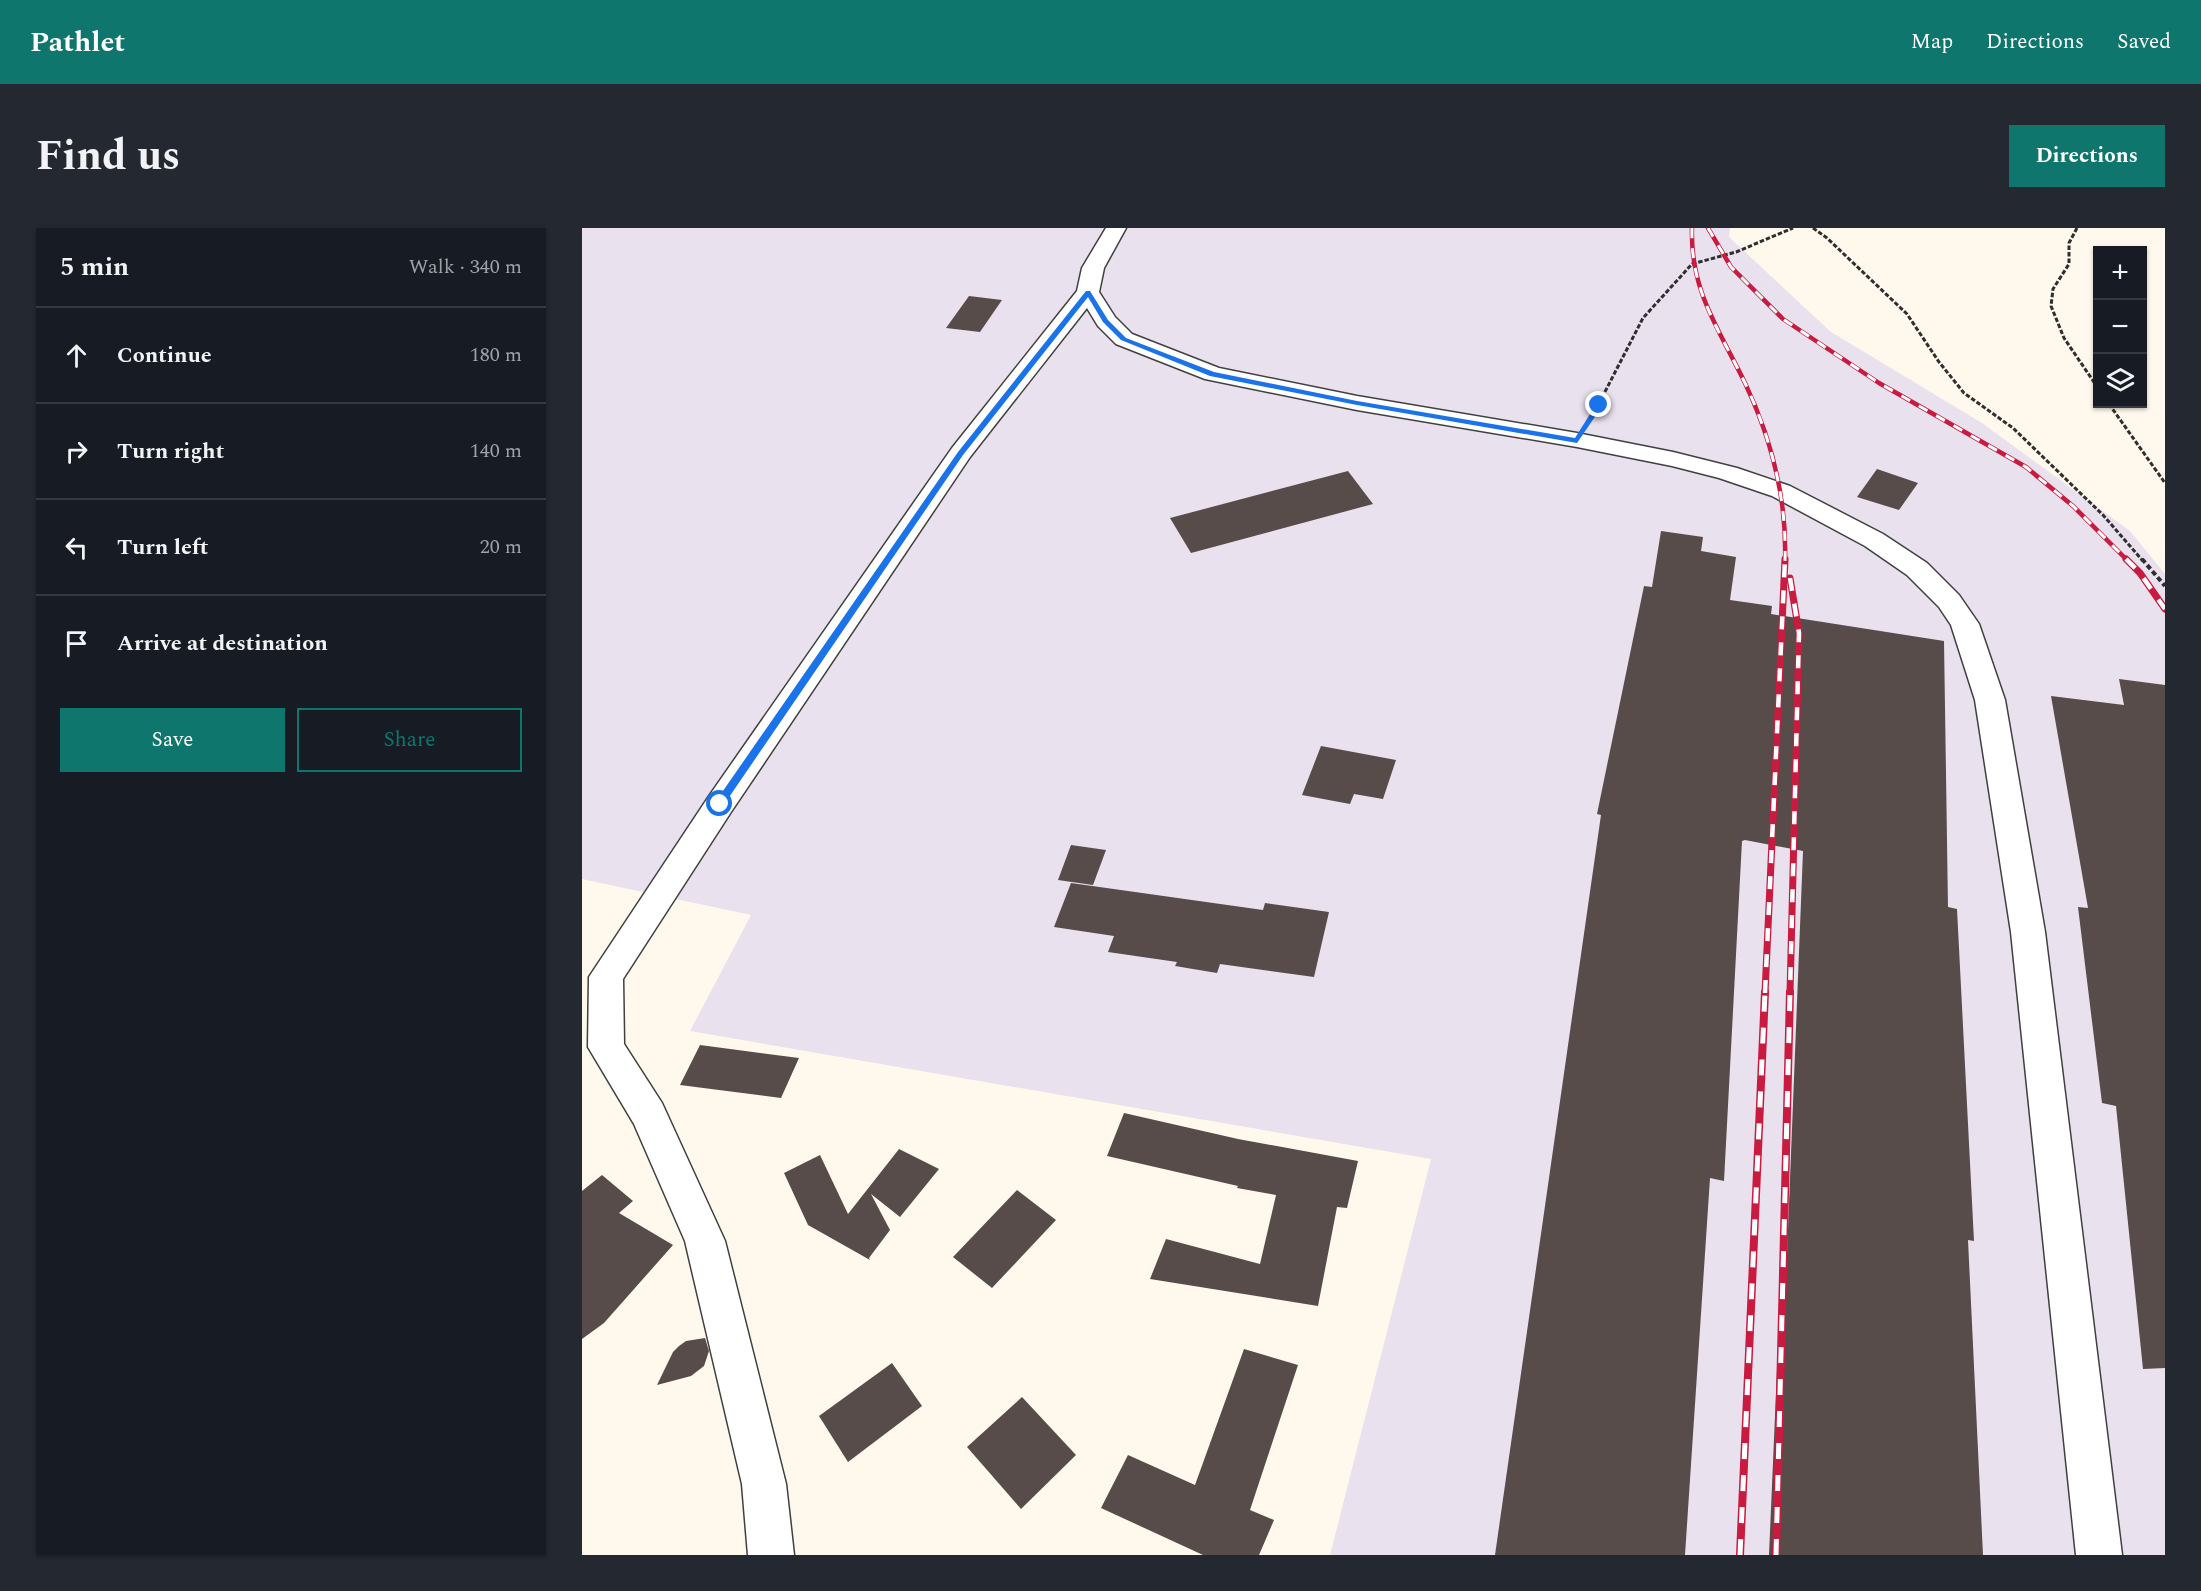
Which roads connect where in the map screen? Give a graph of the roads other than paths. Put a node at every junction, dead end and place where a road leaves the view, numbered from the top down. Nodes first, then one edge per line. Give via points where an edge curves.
1 (1116, 228) edge
2 (1088, 292) junction
3 (606, 977) junction
4 (582, 1003) edge
5 (771, 1555) edge
6 (2099, 1555) edge

1 - 2 street via 1093,268
2 - 3 street via 960,453
2 - 6 street via 1106,321 1124,339 1213,374 1684,462 1781,491 1874,540 1917,569 1949,601 1965,624 1990,700 2028,932
3 - 4 street
3 - 5 street via 606,1047 649,1115 705,1241 764,1484

